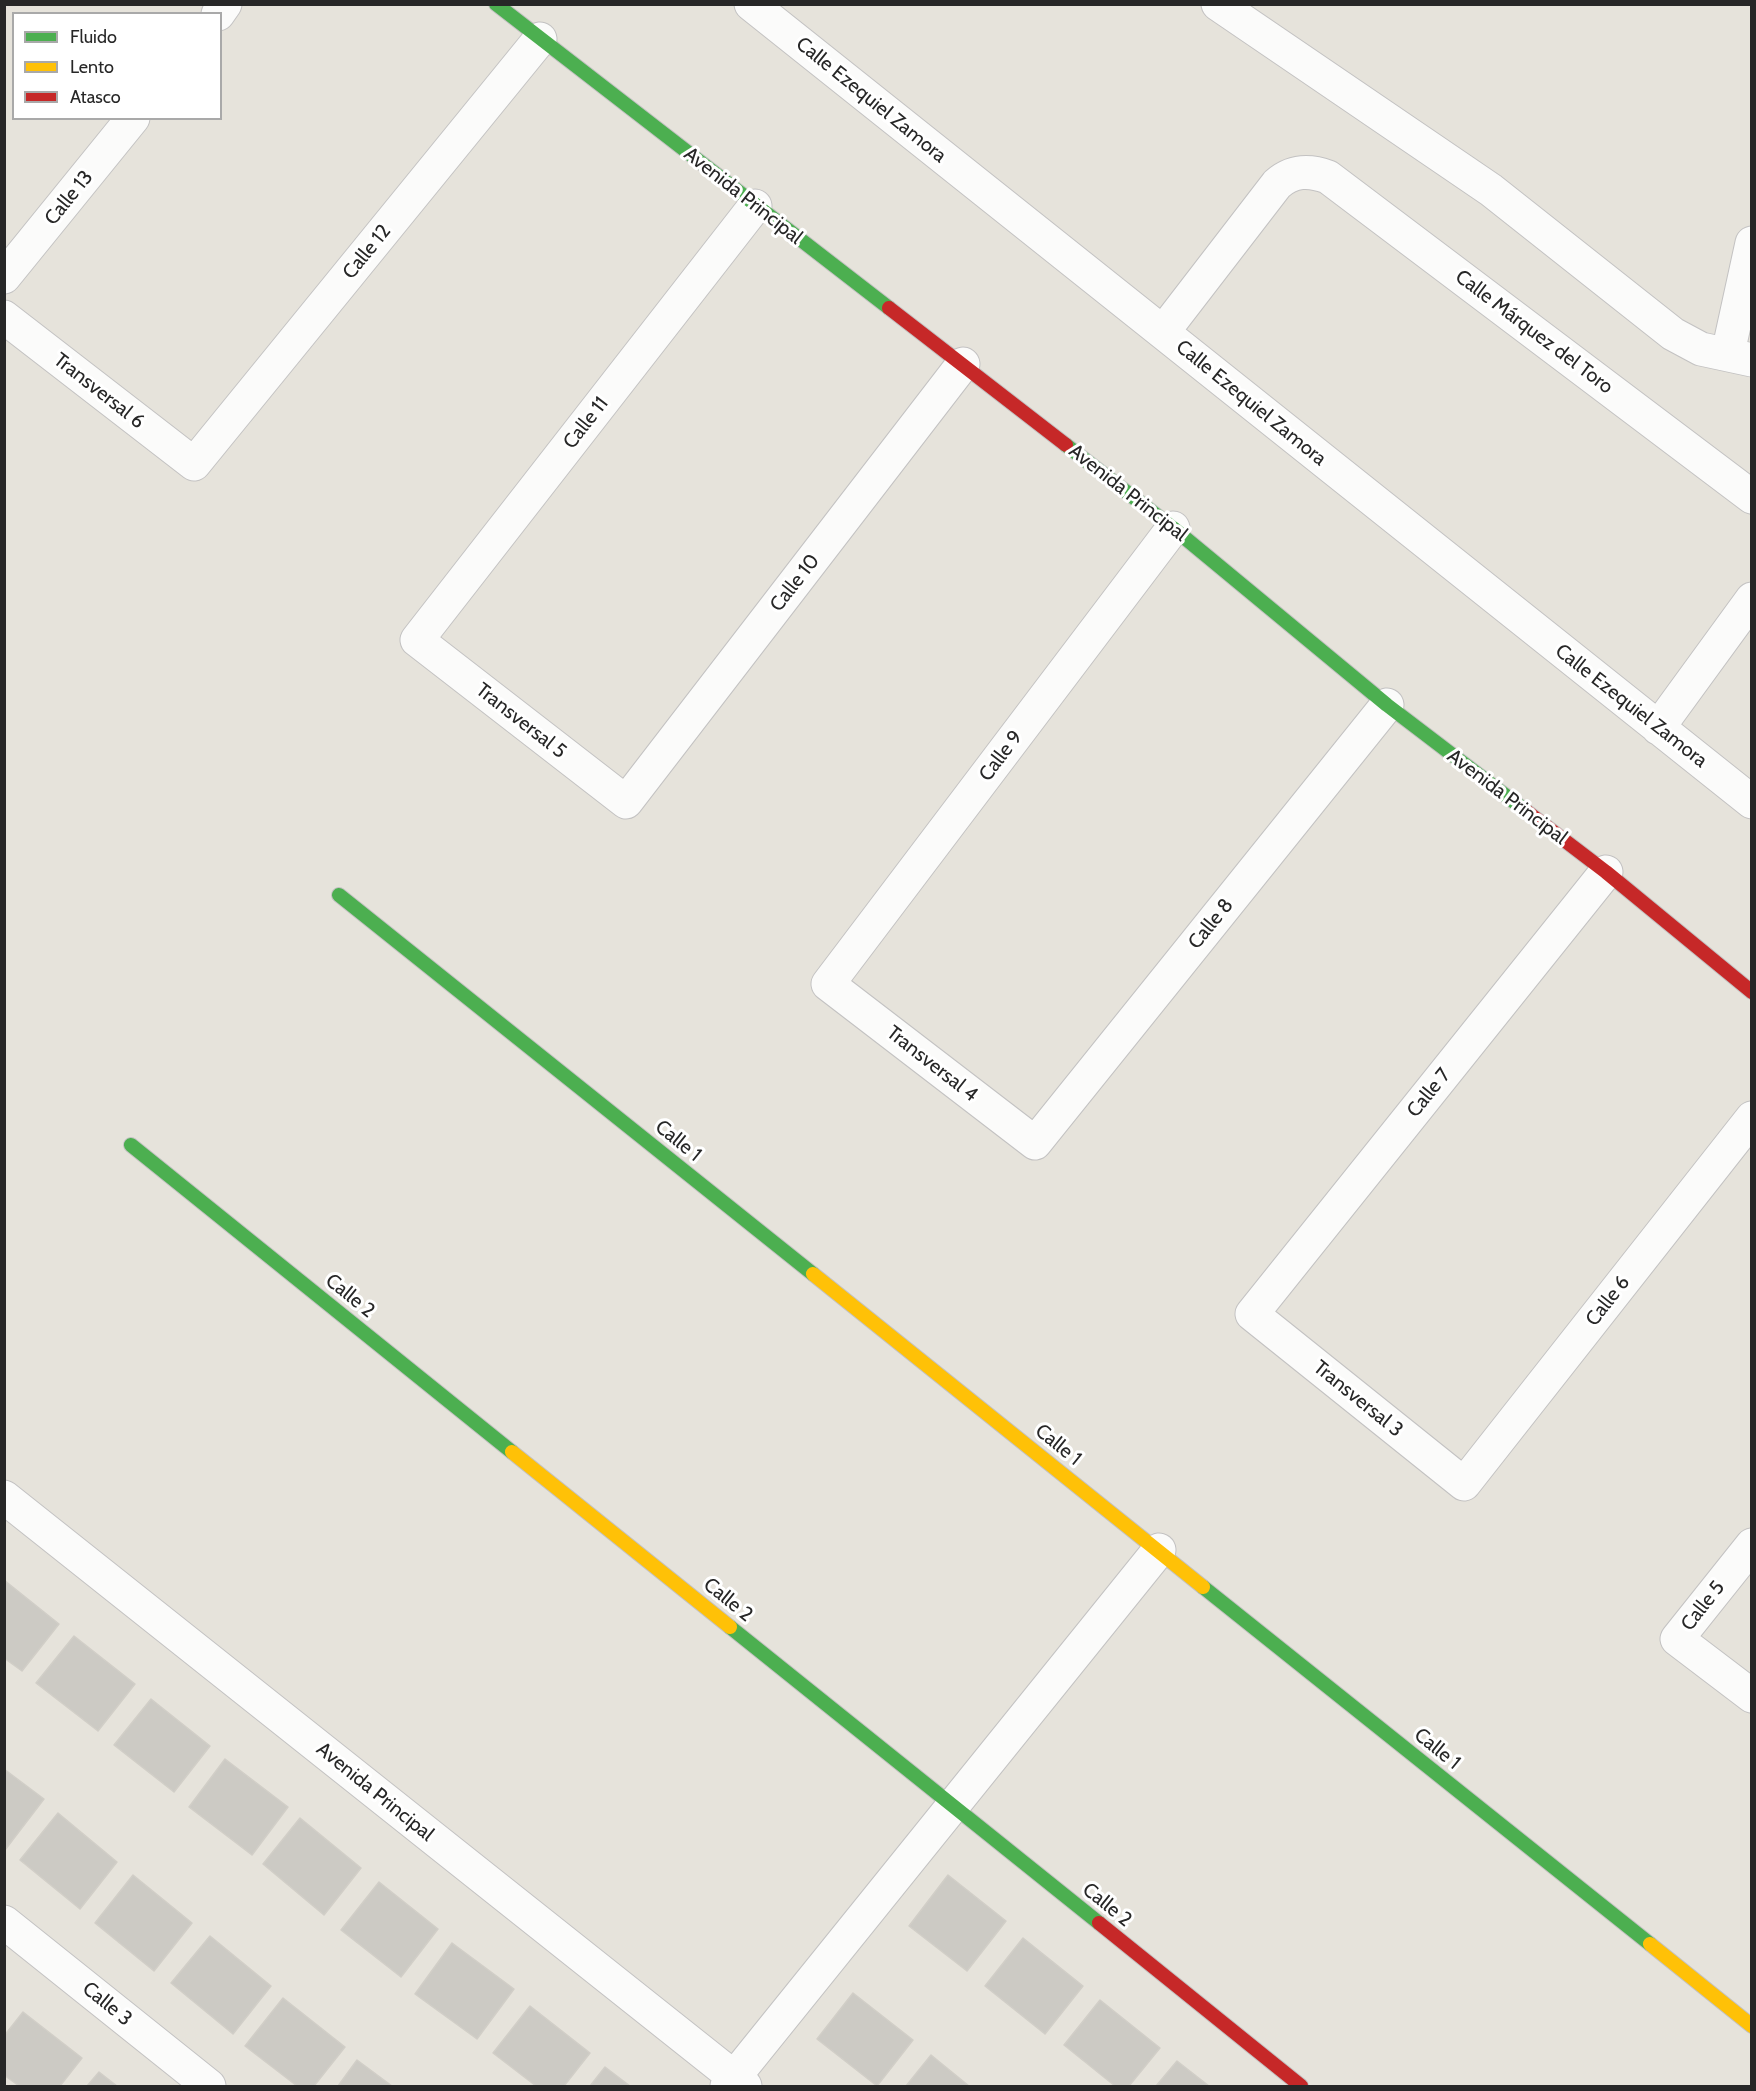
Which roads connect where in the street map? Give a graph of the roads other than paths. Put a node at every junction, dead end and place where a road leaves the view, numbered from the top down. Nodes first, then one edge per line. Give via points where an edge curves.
1 (496, 4) edge
2 (751, 4) edge
3 (1218, 4) edge
4 (540, 39) junction
5 (131, 120) edge
6 (755, 206) junction
7 (1752, 243) edge
8 (4, 277) edge
9 (4, 317) edge
10 (1163, 332) junction
11 (1740, 356) edge
12 (963, 364) junction
13 (194, 464) joint
14 (1752, 497) edge
15 (1173, 528) junction
16 (1752, 599) edge
17 (417, 640) joint
18 (1387, 705) junction
19 (1658, 728) junction
20 (626, 802) joint
21 (1752, 802) edge
22 (1606, 872) junction
23 (339, 895) dead end
24 (828, 984) joint
25 (1752, 992) edge
26 (1752, 1118) edge
27 (1035, 1143) joint
28 (131, 1145) dead end
29 (1252, 1314) joint
30 (1464, 1484) joint
31 (4, 1497) edge
32 (1752, 1545) edge
33 (1159, 1550) junction
34 (1752, 1696) edge
35 (953, 1806) junction
36 (4, 1922) edge
37 (1752, 2026) edge
38 (735, 2084) edge
39 (209, 2086) edge
40 (1301, 2086) edge

1 - 4 street, Avenida Principal
2 - 10 street, Calle Ezequiel Zamora
3 - 11 street via 1491,190 1673,334 1701,349
4 - 6 street, Avenida Principal
4 - 13 street, Calle 12
5 - 8 street, Calle 13
6 - 12 street, Avenida Principal
6 - 17 street, Calle 11
7 - 11 street
9 - 13 street, Transversal 6
10 - 14 street, Calle Márquez del Toro via 1277,184 1293,174 1314,171 1328,177
10 - 19 street, Calle Ezequiel Zamora
12 - 15 street, Avenida Principal
12 - 20 street, Calle 10
15 - 18 street, Avenida Principal
15 - 24 street, Calle 9
16 - 19 street
17 - 20 street, Transversal 5
18 - 22 street, Avenida Principal
18 - 27 street, Calle 8
19 - 21 street, Calle Ezequiel Zamora
22 - 25 street, Avenida Principal
22 - 29 street, Calle 7
23 - 33 street, Calle 1
24 - 27 street, Transversal 4
26 - 30 street, Calle 6
28 - 35 street, Calle 2
29 - 30 street, Transversal 3
31 - 38 street, Avenida Principal
32 - 34 street, Calle 5 via 1677,1639
33 - 35 street
33 - 37 street, Calle 1
35 - 38 street
35 - 40 street, Calle 2
36 - 39 street, Calle 3

